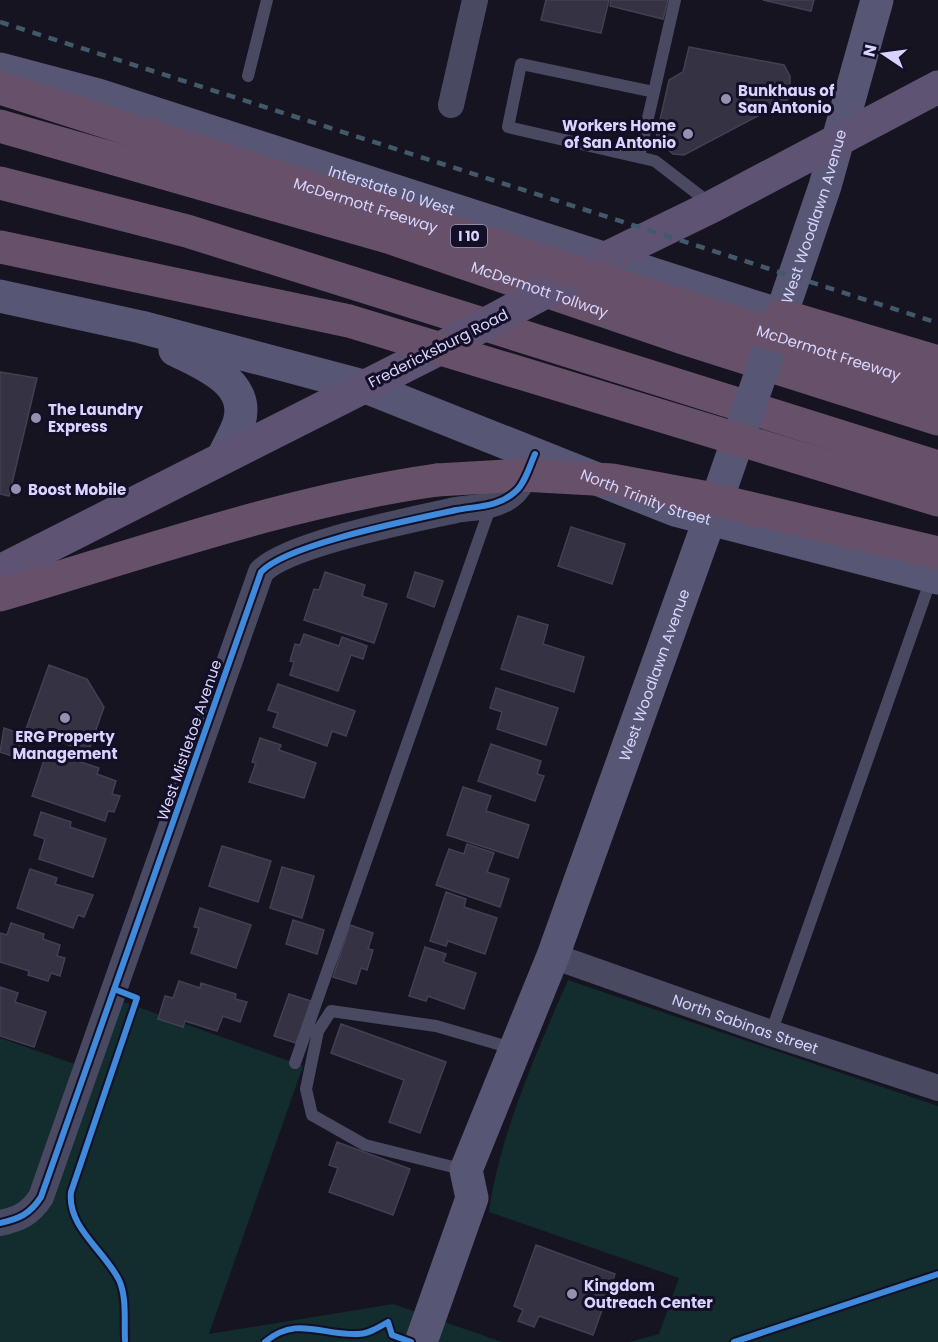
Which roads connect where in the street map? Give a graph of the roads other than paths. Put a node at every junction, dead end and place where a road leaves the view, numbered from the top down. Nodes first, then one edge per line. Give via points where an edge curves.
1 (267, 0) edge
2 (475, 0) edge
3 (675, 0) edge
4 (877, 0) edge
5 (0, 69) edge
6 (248, 76) dead end
7 (938, 87) edge
8 (0, 88) edge
9 (654, 92) junction
10 (451, 105) dead end
11 (0, 126) edge
12 (839, 139) junction
13 (639, 157) junction
14 (0, 183) edge
15 (713, 206) junction
16 (0, 247) edge
17 (595, 265) junction
18 (0, 296) edge
19 (123, 323) junction
20 (778, 324) junction
21 (938, 362) edge
22 (363, 386) junction
23 (938, 387) edge
24 (938, 418) edge
25 (535, 454) junction
26 (223, 457) junction
27 (938, 467) edge
28 (938, 500) edge
29 (491, 505) junction
30 (714, 507) junction
31 (936, 569) edge
32 (0, 571) edge
33 (0, 596) edge
34 (553, 956) junction
35 (771, 1033) junction
36 (516, 1049) junction
37 (295, 1063) dead end
38 (938, 1088) edge
39 (466, 1170) junction
40 (0, 1223) edge
41 (422, 1342) edge

1 - 6 lane
2 - 10 street
3 - 9 lane
4 - 12 main road, West Woodlawn Avenue
5 - 17 main road, Interstate 10 West via 98,95
7 - 12 main road, Fredericksburg Road
8 - 23 highway, McDermott Freeway / I 10, bridge
9 - 13 lane
9 - 13 lane via 521,64 508,127
11 - 24 highway, McDermott Tollway via 391,238 691,341
12 - 15 main road, Fredericksburg Road
12 - 20 main road, West Woodlawn Avenue
13 - 15 lane via 655,161
14 - 27 highway via 187,231
15 - 17 main road, Fredericksburg Road
16 - 28 highway, bridge via 349,321
17 - 20 main road, Interstate 10 West
17 - 22 main road, Fredericksburg Road, bridge
18 - 19 main road
19 - 22 main road
19 - 26 main road via 224,375 238,395 240,421
20 - 21 highway
20 - 30 main road, West Woodlawn Avenue, bridge
22 - 25 main road, North Trinity Street
22 - 26 main road, Fredericksburg Road
25 - 29 street, West Mistletoe Avenue via 519,489
25 - 30 main road, North Trinity Street
26 - 32 main road, Fredericksburg Road
29 - 37 lane
29 - 40 street, West Mistletoe Avenue via 309,547 270,562 261,572 41,1197 19,1219
30 - 31 main road, North Trinity Street
30 - 34 main road, West Woodlawn Avenue
31 - 33 highway, bridge via 703,497 612,480 521,475 370,489
31 - 35 lane
34 - 35 street, North Sabinas Street
34 - 36 main road, West Woodlawn Avenue
35 - 38 street, North Sabinas Street
36 - 39 main road, West Woodlawn Avenue
36 - 39 lane via 436,1026 331,1011 318,1031 306,1089 312,1115 365,1145
39 - 41 main road via 472,1198

